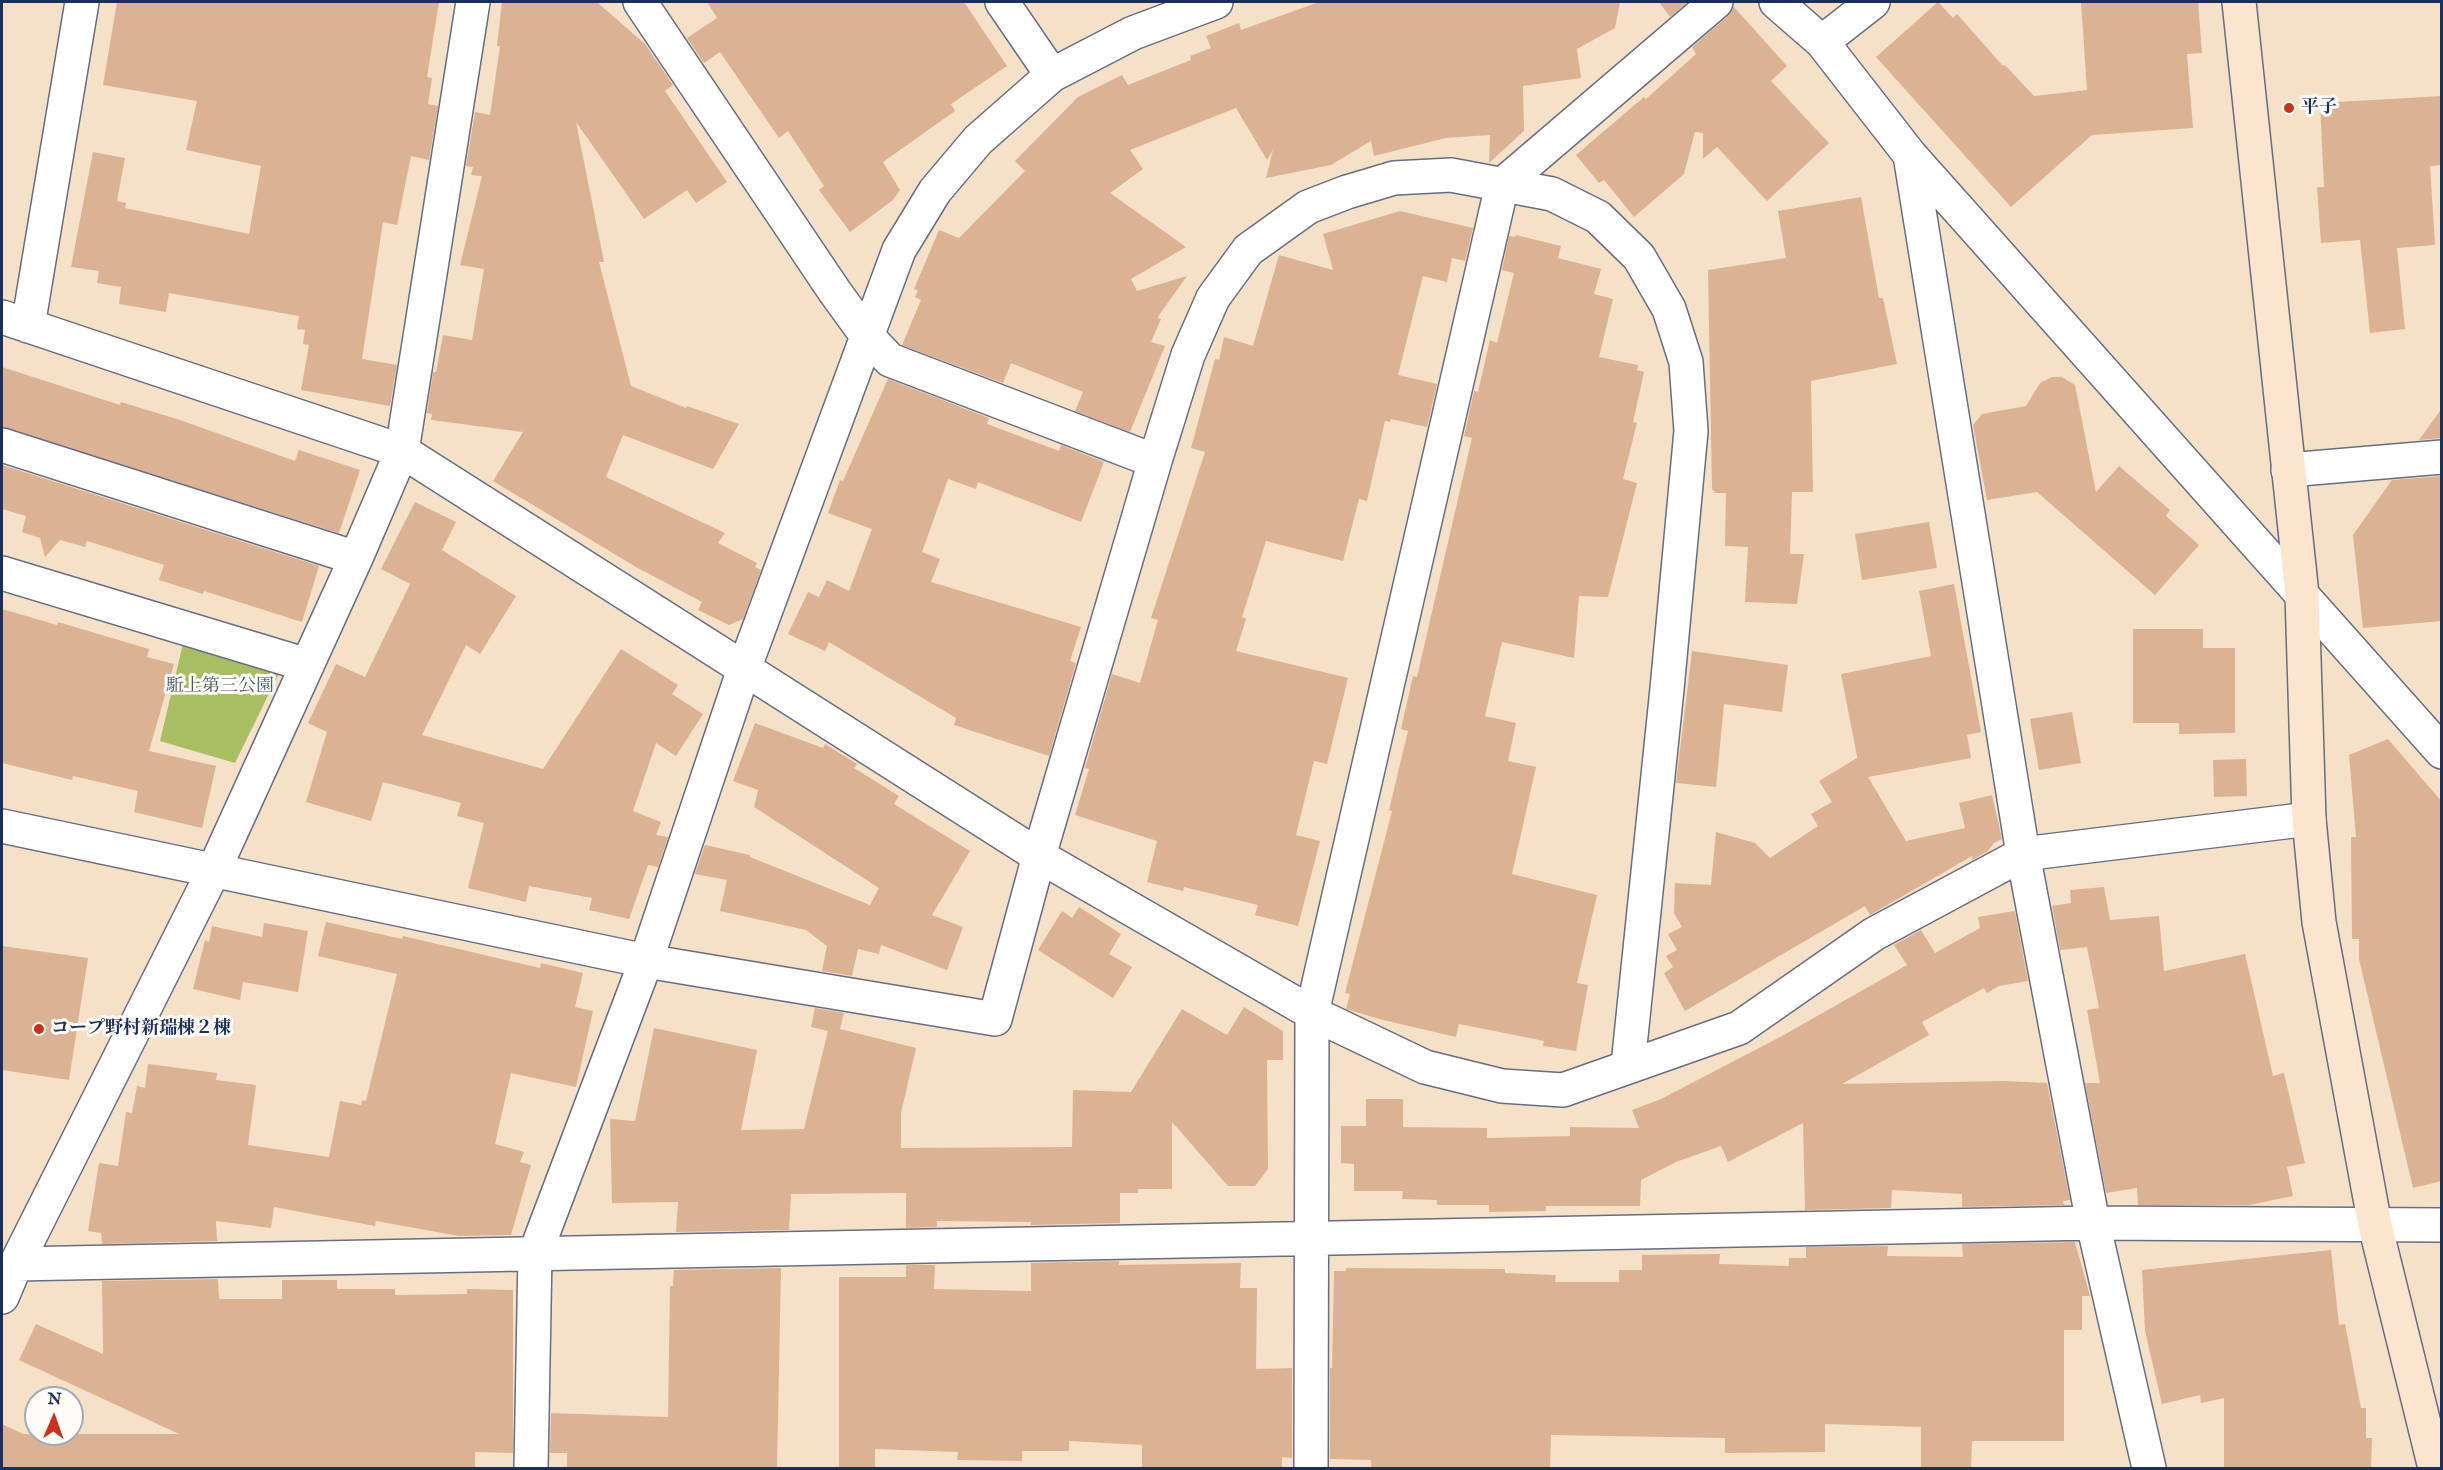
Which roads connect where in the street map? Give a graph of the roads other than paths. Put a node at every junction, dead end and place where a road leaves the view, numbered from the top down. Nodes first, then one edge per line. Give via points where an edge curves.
1 (82, 2) edge
2 (473, 2) edge
3 (640, 2) edge
4 (1002, 2) edge
5 (1216, 2) edge
6 (1716, 2) edge
7 (1776, 2) edge
8 (1873, 2) edge
9 (2239, 2) edge
10 (1822, 42) junction
11 (1052, 75) junction
12 (1910, 155) junction
13 (1502, 185) junction
14 (15, 322) edge
15 (867, 336) junction
16 (2, 445) edge
17 (402, 451) junction
18 (2442, 457) edge
19 (1155, 460) junction
20 (2288, 470) junction
21 (356, 558) junction
22 (2, 573) edge
23 (2302, 595) junction
24 (307, 665) junction
25 (744, 669) junction
26 (2442, 752) edge
27 (2309, 819) junction
28 (2, 826) edge
29 (2023, 854) junction
30 (1039, 856) junction
31 (213, 872) junction
32 (646, 961) junction
33 (1312, 1013) junction
34 (1628, 1065) junction
35 (2093, 1223) junction
36 (2375, 1225) junction
37 (2442, 1225) edge
38 (1312, 1238) junction
39 (535, 1254) junction
40 (16, 1263) junction
41 (2, 1297) edge
42 (531, 1468) edge
43 (1311, 1468) edge
44 (2149, 1468) edge
45 (2435, 1468) edge

1 - 14 street
2 - 17 street
3 - 15 street
4 - 11 street
5 - 11 street via 1133,33
6 - 13 street
7 - 10 street
8 - 10 street
9 - 20 street
10 - 12 street
11 - 15 street via 978,140 935,191 899,250
12 - 23 street
12 - 29 street
13 - 19 street via 1452,175 1394,178 1308,207 1248,250 1213,298 1188,354
13 - 33 street
13 - 34 street via 1552,194 1598,217 1639,257 1670,309 1686,362 1691,431
14 - 17 street
15 - 19 street via 890,360
15 - 25 street
16 - 21 street
17 - 21 street
17 - 25 street
18 - 20 street
19 - 30 street
20 - 23 street
21 - 24 street
22 - 24 street
23 - 26 street
23 - 27 street
24 - 31 street
25 - 30 street
25 - 32 street
27 - 29 street
27 - 36 street via 2319,921
28 - 31 street
29 - 34 street via 1874,934 1739,1028
29 - 35 street
30 - 32 street via 995,1019
30 - 33 street
31 - 32 street
31 - 40 street
32 - 39 street
33 - 34 street via 1425,1067 1502,1086 1563,1090
33 - 38 street
35 - 36 street
35 - 38 street
35 - 44 street
36 - 37 street
36 - 45 street
38 - 39 street
38 - 43 street
39 - 40 street
39 - 42 street
40 - 41 street

